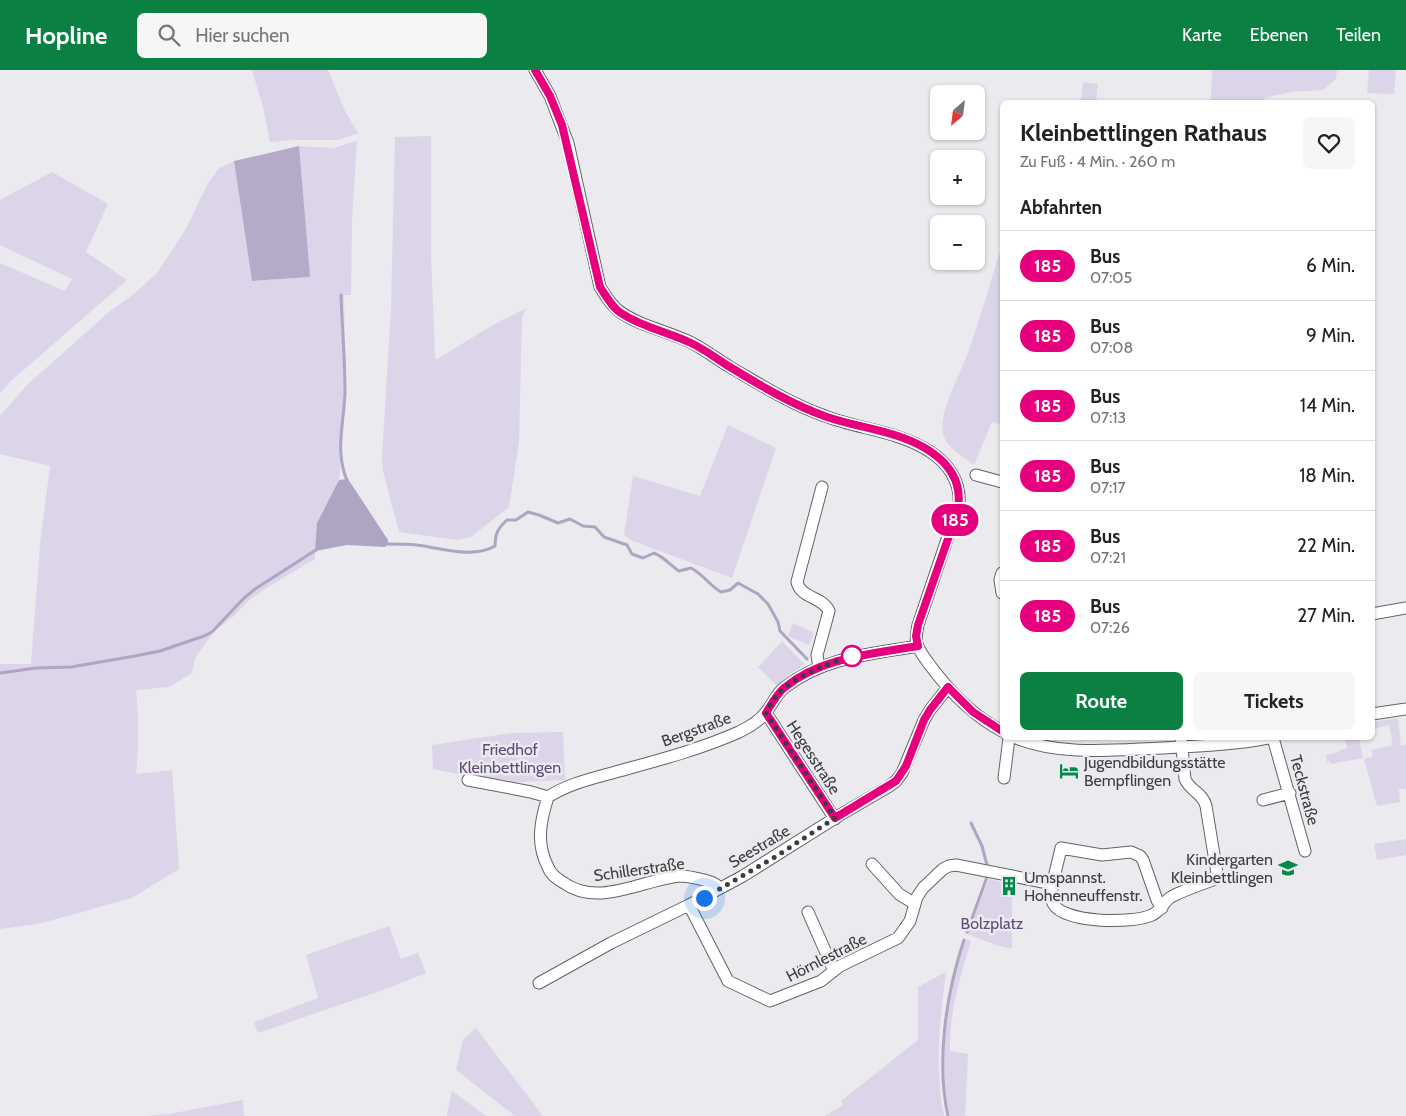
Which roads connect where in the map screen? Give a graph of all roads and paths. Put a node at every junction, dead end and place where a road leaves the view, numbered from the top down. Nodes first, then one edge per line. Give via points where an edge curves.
1 (535, 70) edge
2 (976, 475) dead end
3 (1000, 481) edge
4 (822, 487) dead end
5 (1406, 608) edge
6 (1375, 613) edge
7 (918, 646) junction
8 (819, 668) junction
9 (948, 687) junction
10 (1406, 709) edge
11 (766, 713) junction
12 (1375, 714) edge
13 (1000, 730) edge
14 (1010, 740) edge
15 (1022, 740) edge
16 (1254, 740) edge
17 (1274, 740) edge
18 (1181, 742) edge
19 (1004, 778) dead end
20 (468, 780) dead end
21 (1290, 793) junction
22 (548, 797) junction
23 (1263, 800) dead end
24 (835, 818) junction
25 (1305, 852) dead end
26 (872, 864) dead end
27 (696, 878) junction
28 (1053, 884) junction
29 (720, 888) junction
30 (704, 898) junction
31 (915, 904) junction
32 (689, 905) junction
33 (1162, 908) junction
34 (808, 912) dead end
35 (834, 970) junction
36 (539, 983) dead end

1 - 7 street via 562,125 600,287 609,302 620,312 692,343 805,408 919,445 936,455 950,471 960,495 957,513 918,625
2 - 3 street
4 - 8 street via 797,582 803,593 822,603 829,611 817,655
5 - 6 street
7 - 8 street, Bergstraße via 848,657
7 - 9 street
8 - 11 street, Bergstraße via 784,688
9 - 13 street via 973,712
9 - 24 street, Seestraße via 927,715 906,766 896,781
10 - 12 street
11 - 22 street, Bergstraße via 740,732 720,740 567,786
11 - 24 street, Hegesstraße
14 - 19 street
15 - 18 street via 1062,750
16 - 18 street via 1225,744
17 - 21 street, Teckstraße
18 - 33 street via 1187,784 1205,801 1217,873 1213,880 1170,898
20 - 22 street
21 - 23 street
21 - 25 street, Teckstraße
22 - 27 street, Schillerstraße via 540,831 541,851 549,871 570,888 601,893 676,877
24 - 29 street, Seestraße
26 - 31 street via 899,894
27 - 29 street, Schillerstraße via 715,883
27 - 30 street, Schillerstraße
28 - 31 street, Hörnlestraße via 949,866 923,888
28 - 33 street via 1052,901 1056,908 1074,916 1133,920 1153,915
28 - 33 street via 1061,848 1102,855 1131,852 1143,860
29 - 30 street, Seestraße
30 - 32 street, Seestraße
31 - 35 street, Hörnlestraße via 910,920 898,938
32 - 35 street, Hörnlestraße via 728,981 758,996 774,1000 821,981
32 - 36 street, Seestraße
34 - 35 street

